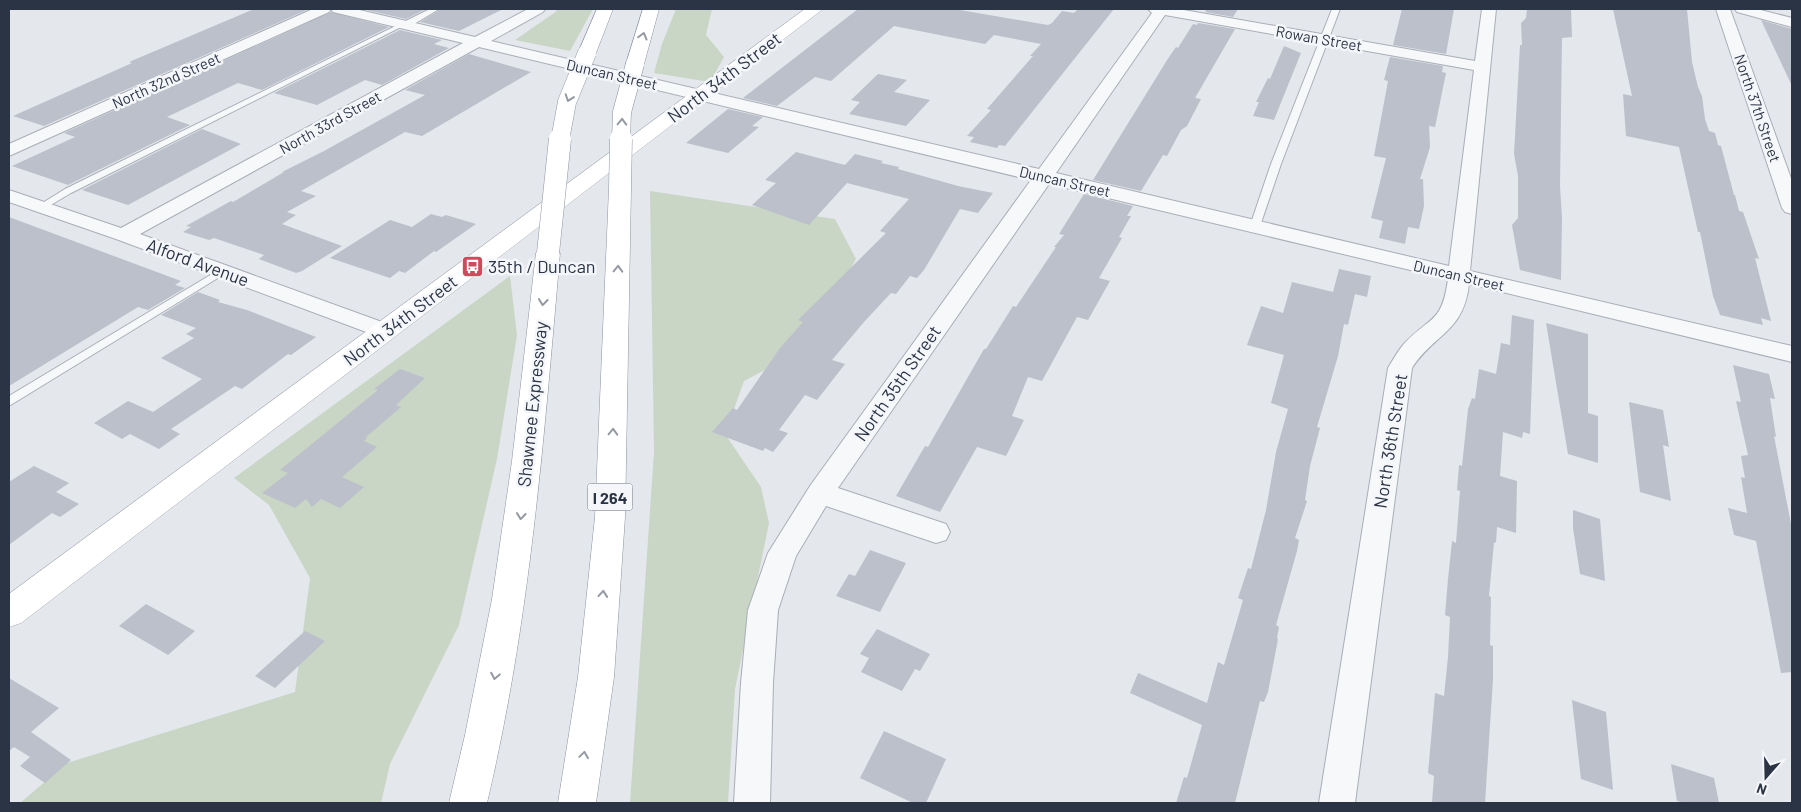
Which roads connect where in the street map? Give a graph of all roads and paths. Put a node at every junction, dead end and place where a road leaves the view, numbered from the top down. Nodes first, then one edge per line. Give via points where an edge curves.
1 (324, 9) edge
2 (338, 9) edge
3 (435, 9) edge
4 (538, 9) edge
5 (605, 9) edge
6 (651, 9) edge
7 (815, 9) edge
8 (1159, 9) edge
9 (1336, 9) edge
10 (1489, 9) edge
11 (1723, 9) edge
12 (1742, 9) edge
13 (1792, 23) edge
14 (404, 25) junction
15 (1324, 39) junction
16 (477, 42) junction
17 (1482, 67) junction
18 (700, 95) junction
19 (9, 150) edge
20 (1043, 176) junction
21 (9, 196) edge
22 (41, 207) junction
23 (1792, 208) edge
24 (1254, 226) junction
25 (123, 234) junction
26 (222, 271) junction
27 (1459, 274) junction
28 (385, 331) junction
29 (1792, 354) edge
30 (9, 402) edge
31 (820, 493) junction
32 (936, 532) dead end
33 (9, 613) edge
34 (468, 803) edge
35 (577, 803) edge
36 (752, 803) edge
37 (1338, 803) edge

1 - 19 street, North 32nd Street
2 - 14 street, Duncan Street
3 - 14 lane
4 - 16 street, North 33rd Street
5 -> 34 main road, Shawnee Expressway, bridge via 567,102 561,133 518,539 502,642
35 -> 6 main road, I 264, bridge via 596,677 610,517 622,112
7 - 18 main road, North 34th Street
8 - 15 street, Rowan Street
8 - 20 street, North 35th Street
9 - 15 lane
10 - 17 street, North 36th Street
11 - 23 street, North 37th Street
12 - 13 street
14 - 16 street, Duncan Street
14 - 22 lane
15 - 17 street, Rowan Street
15 - 24 lane
16 - 18 street, Duncan Street
16 - 25 street, North 33rd Street
17 - 27 street, North 36th Street
18 - 20 street, Duncan Street
18 - 28 main road, North 34th Street
20 - 24 street, Duncan Street
20 - 31 street, North 35th Street
21 - 22 street, Alford Avenue
22 - 25 street, Alford Avenue
24 - 27 street, Duncan Street
25 - 26 street, Alford Avenue
26 - 28 street, Alford Avenue
26 - 30 lane
27 - 29 street, Duncan Street
27 - 37 street, North 36th Street via 1456,300 1444,323 1412,350 1400,368
28 - 33 main road, North 34th Street
31 - 32 street
31 - 36 street, North 35th Street via 782,553 763,610

